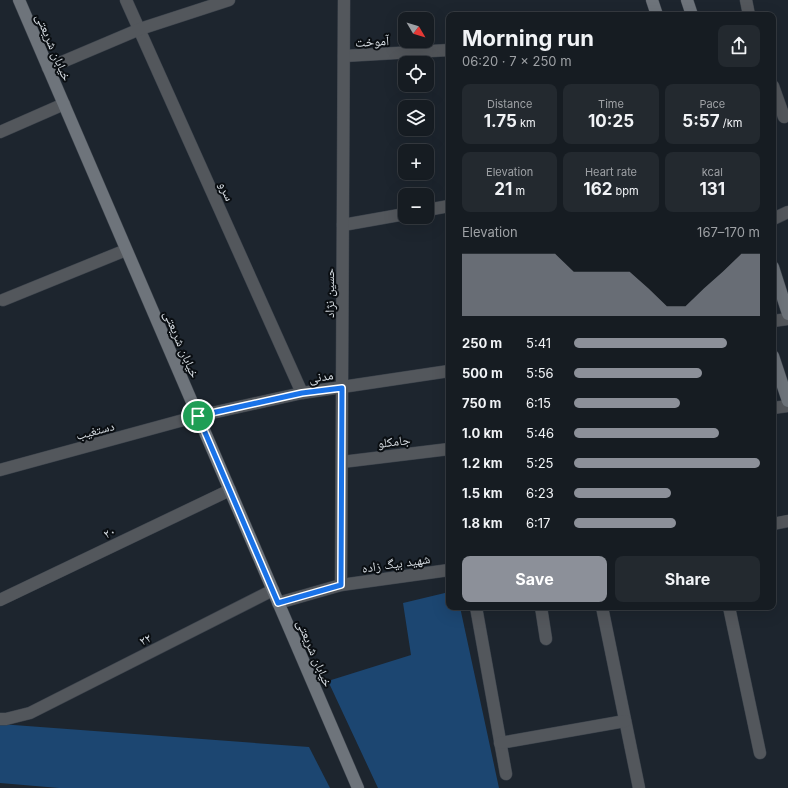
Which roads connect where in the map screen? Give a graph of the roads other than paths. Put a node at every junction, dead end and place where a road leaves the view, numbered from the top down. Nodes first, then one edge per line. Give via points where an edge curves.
1 (19, 0) edge
2 (126, 0) edge
3 (229, 0) edge
4 (344, 0) edge
5 (652, 0) edge
6 (687, 0) edge
7 (746, 0) edge
8 (656, 12) edge
9 (691, 12) edge
10 (748, 12) edge
11 (140, 29) junction
12 (446, 50) edge
13 (344, 56) junction
14 (48, 68) junction
15 (776, 97) edge
16 (64, 104) junction
17 (782, 118) edge
18 (0, 132) edge
19 (446, 207) edge
20 (434, 209) edge
21 (788, 212) edge
22 (398, 215) edge
23 (776, 218) edge
24 (343, 225) junction
25 (126, 250) junction
26 (776, 276) edge
27 (3, 300) dead end
28 (788, 314) edge
29 (788, 319) edge
30 (776, 321) edge
31 (776, 365) edge
32 (446, 371) edge
33 (342, 388) junction
34 (302, 393) junction
35 (788, 401) edge
36 (788, 406) edge
37 (776, 408) edge
38 (198, 416) junction
39 (446, 449) edge
40 (342, 462) junction
41 (0, 470) edge
42 (230, 490) junction
43 (788, 521) edge
44 (776, 523) edge
45 (446, 570) edge
46 (341, 585) junction
47 (273, 590) junction
48 (0, 600) edge
49 (278, 603) junction
50 (477, 610) edge
51 (541, 610) edge
52 (603, 610) edge
53 (730, 610) edge
54 (546, 639) dead end
55 (0, 719) edge
56 (625, 721) junction
57 (500, 742) junction
58 (760, 753) dead end
59 (506, 774) dead end
60 (358, 788) edge
61 (639, 788) edge

1 - 14 street, خیابان شریعتی
2 - 11 street, سرو
3 - 11 street
4 - 13 street, حسین نژاد
5 - 8 street
6 - 9 street
7 - 10 street
11 - 14 street
11 - 34 street, سرو
12 - 13 street, آموخت
13 - 24 street, حسین نژاد
14 - 16 street, خیابان شریعتی
15 - 17 street
16 - 18 street
16 - 25 street, خیابان شریعتی
19 - 20 street
21 - 23 street
22 - 24 street
24 - 33 street, حسین نژاد
25 - 27 street
25 - 38 street, خیابان شریعتی
26 - 28 street
29 - 30 street
31 - 35 street
32 - 33 street, مدنی
33 - 34 street, مدنی
33 - 40 street, حسین نژاد
34 - 38 street, مدنی
36 - 37 street
38 - 41 street, دستغیب
38 - 42 street, خیابان شریعتی
39 - 40 street, جامکلو
40 - 46 street, حسین نژاد
42 - 47 street, خیابان شریعتی
42 - 48 street, ۲۰
43 - 44 street
45 - 46 street, شهید بیگ زاده
46 - 49 street, شهید بیگ زاده
47 - 49 street, خیابان شریعتی
47 - 55 street, ۲۲ via 30,713 6,720
49 - 60 street, خیابان شریعتی
50 - 57 street
51 - 54 street
52 - 56 street
53 - 58 street
56 - 57 street
56 - 61 street
57 - 59 street

